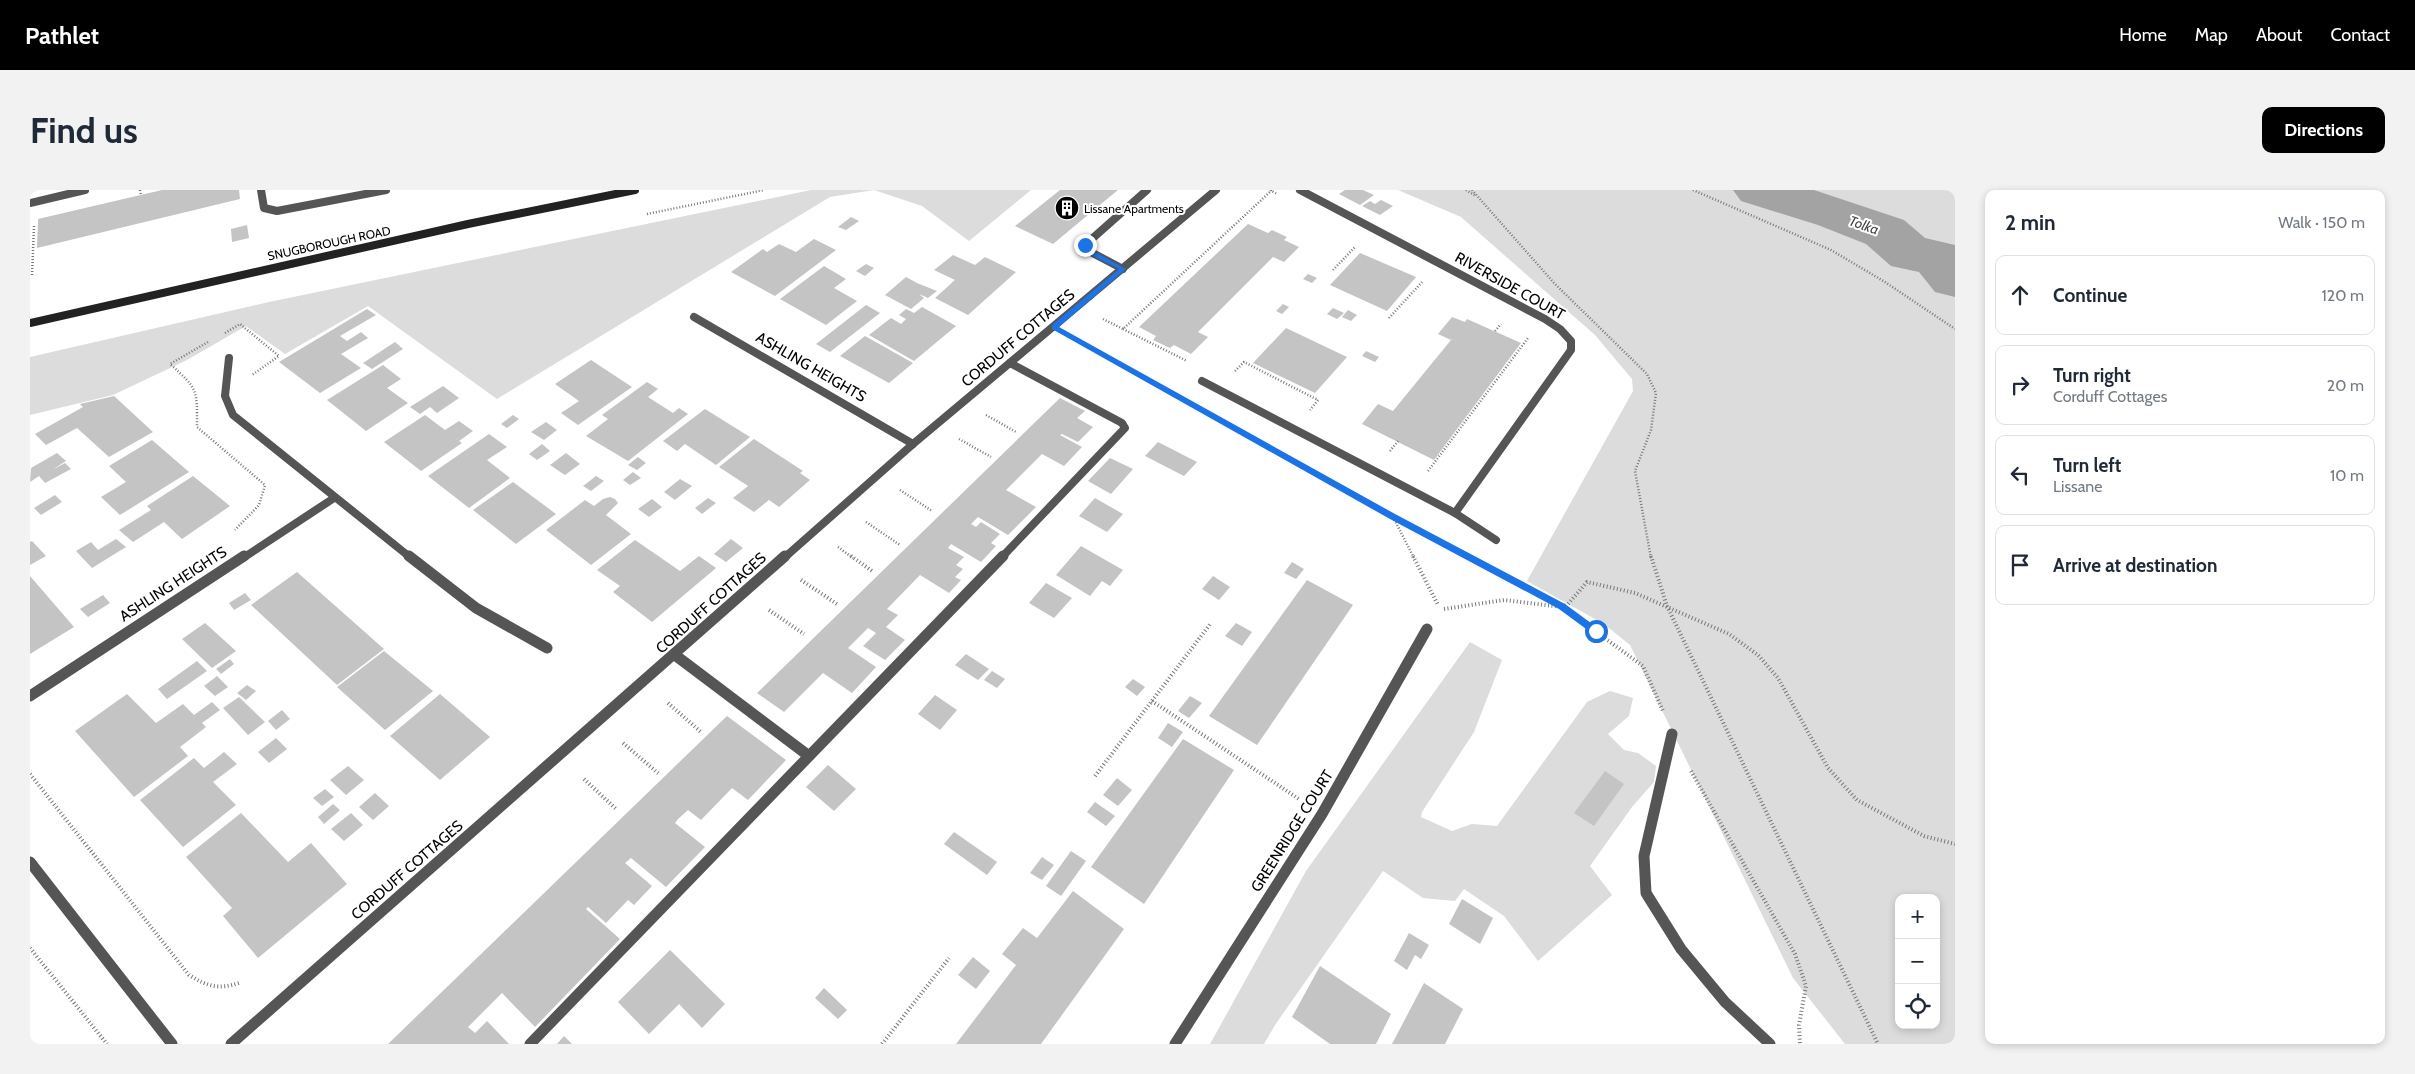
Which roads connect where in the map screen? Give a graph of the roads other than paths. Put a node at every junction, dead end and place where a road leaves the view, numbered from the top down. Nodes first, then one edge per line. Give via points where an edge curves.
1 (85, 190) edge
2 (261, 190) edge
3 (386, 190) edge
4 (635, 190) edge
5 (1147, 190) edge
6 (1216, 190) edge
7 (1300, 190) edge
8 (52, 194) edge
9 (33, 203) edge
10 (1123, 269) junction
11 (694, 318) dead end
12 (30, 322) edge
13 (229, 358) dead end
14 (1010, 363) junction
15 (1202, 381) dead end
16 (912, 444) junction
17 (334, 498) junction
18 (1455, 513) junction
19 (1496, 540) dead end
20 (1428, 629) dead end
21 (547, 648) dead end
22 (675, 655) junction
23 (30, 696) edge
24 (1672, 734) road end
25 (808, 756) junction
26 (30, 862) edge
27 (172, 1044) edge
28 (231, 1044) edge
29 (530, 1044) edge
30 (1175, 1044) edge
31 (1770, 1044) edge

1 - 8 street
2 - 3 street via 264,208 277,211
4 - 12 main road, SNUGBOROUGH ROAD
5 - 10 street via 1085,245 1085,249
6 - 10 street, CORDUFF COTTAGES
7 - 18 street, RIVERSIDE COURT via 1545,319 1571,341 1571,350
8 - 9 street
10 - 14 street, CORDUFF COTTAGES
11 - 16 street, ASHLING HEIGHTS
13 - 17 street via 225,396 233,415
14 - 16 street, CORDUFF COTTAGES
14 - 25 street via 1122,423 1125,428
15 - 18 street
16 - 22 street, CORDUFF COTTAGES
17 - 21 street via 476,608
17 - 23 street, ASHLING HEIGHTS
18 - 19 street
20 - 30 street, GREENRIDGE COURT via 1322,814
22 - 25 street
22 - 28 street, CORDUFF COTTAGES
24 - 31 street via 1644,856 1646,893 1681,949 1712,987
25 - 29 street
26 - 27 street

